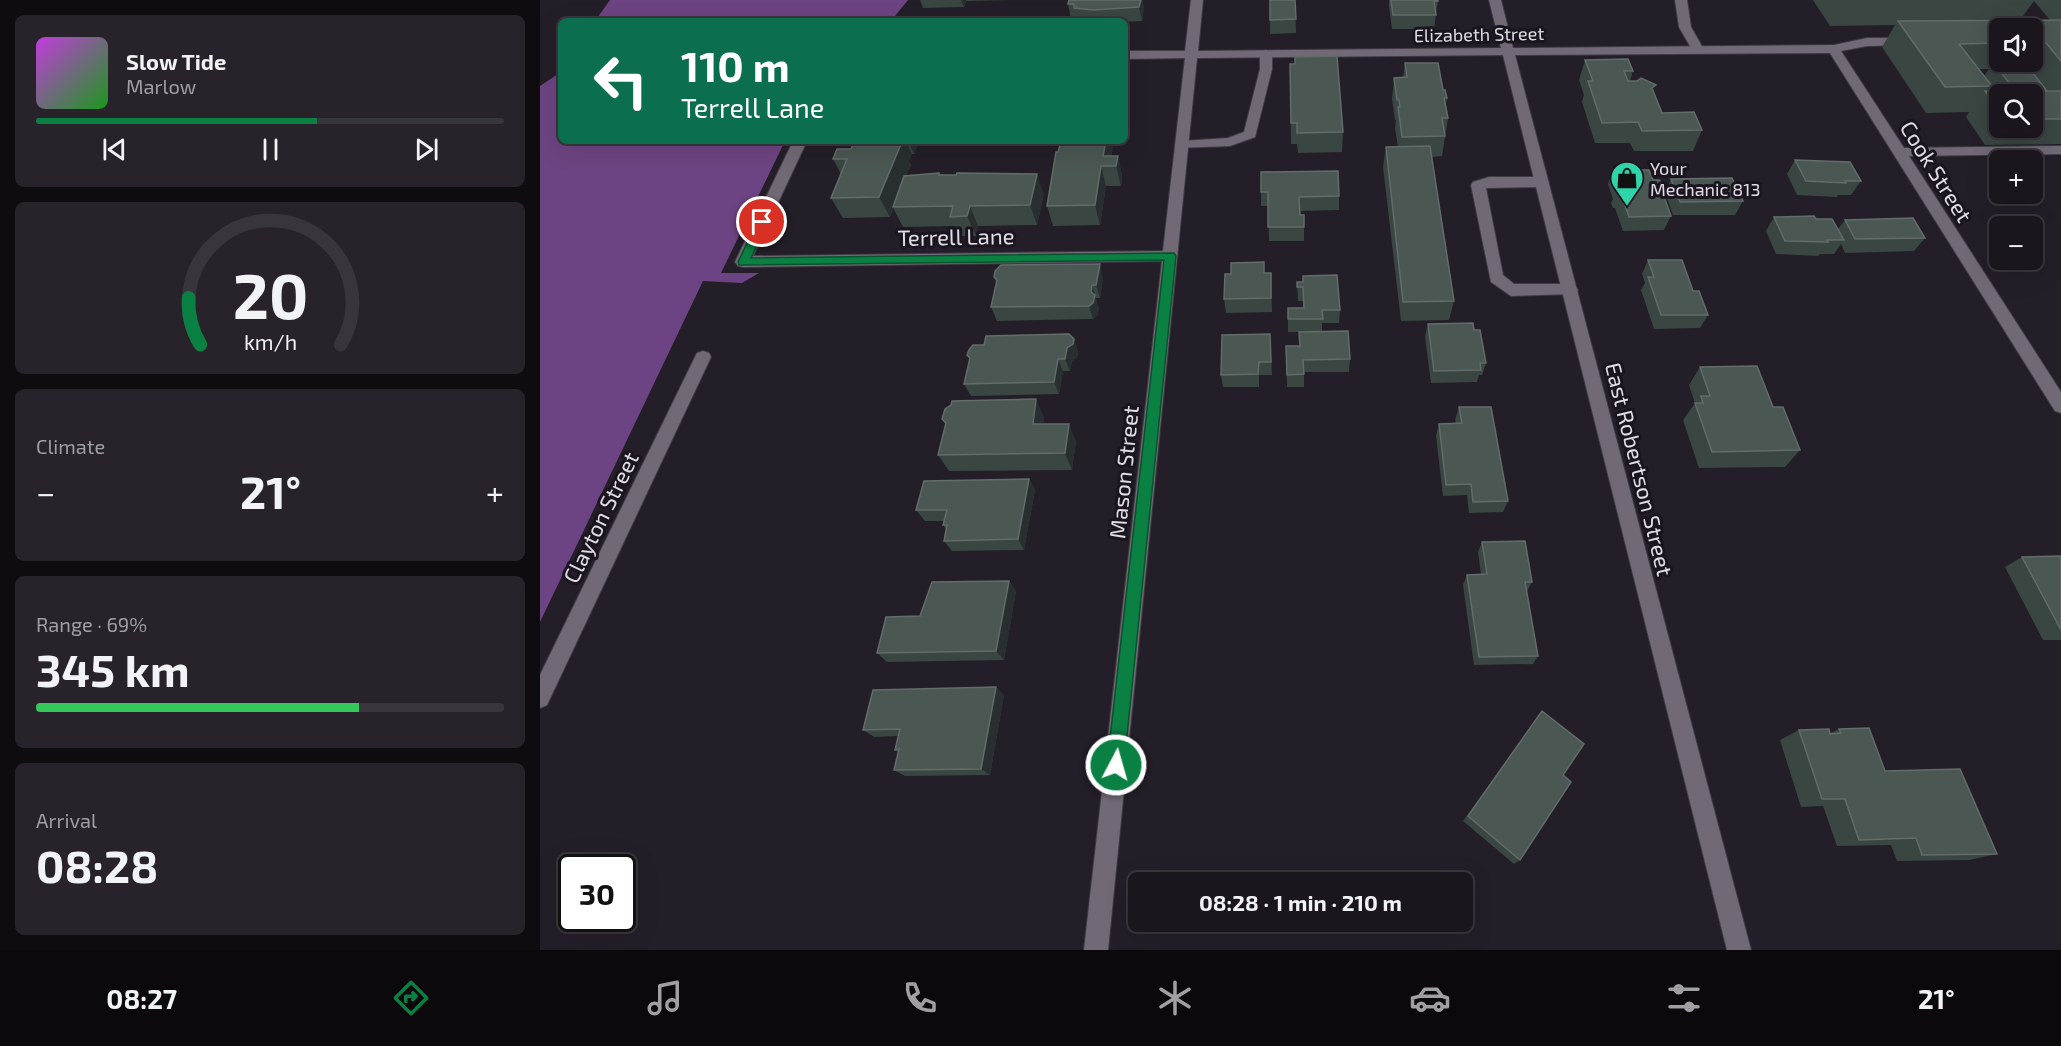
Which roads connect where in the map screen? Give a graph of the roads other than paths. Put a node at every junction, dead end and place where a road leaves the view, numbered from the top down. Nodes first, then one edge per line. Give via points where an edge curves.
1 (1197, 0) edge
2 (1495, 0) edge
3 (1681, 0) edge
4 (1922, 42) edge
5 (1698, 50) junction
6 (1834, 50) junction
7 (1508, 51) junction
8 (1266, 54) junction
9 (1192, 55) junction
10 (1128, 56) edge
11 (799, 144) edge
12 (1182, 145) junction
13 (2061, 150) edge
14 (1901, 152) junction
15 (1542, 182) junction
16 (1170, 256) junction
17 (1570, 290) junction
18 (703, 357) dead end
19 (2061, 406) edge
20 (540, 698) edge
21 (1096, 950) edge
22 (1739, 950) edge

1 - 9 street, Mason Street
2 - 7 street, East Robertson Street
3 - 5 street via 1686,27
4 - 6 street, Elizabeth Street via 1867,42
5 - 6 street, Elizabeth Street
5 - 7 street, Elizabeth Street
6 - 14 street, Cook Street
7 - 8 street, Elizabeth Street
7 - 15 street, East Robertson Street
8 - 9 street, Elizabeth Street
8 - 12 street via 1250,134 1214,144
9 - 10 street, Elizabeth Street
9 - 12 street, Mason Street
11 - 16 street, Terrell Lane via 743,262
12 - 16 street, Mason Street
13 - 14 street
14 - 19 street, Cook Street
15 - 17 street, East Robertson Street
15 - 17 street via 1478,185 1496,278 1511,290
16 - 21 street, Mason Street
17 - 22 street, East Robertson Street
18 - 20 street, Clayton Street

